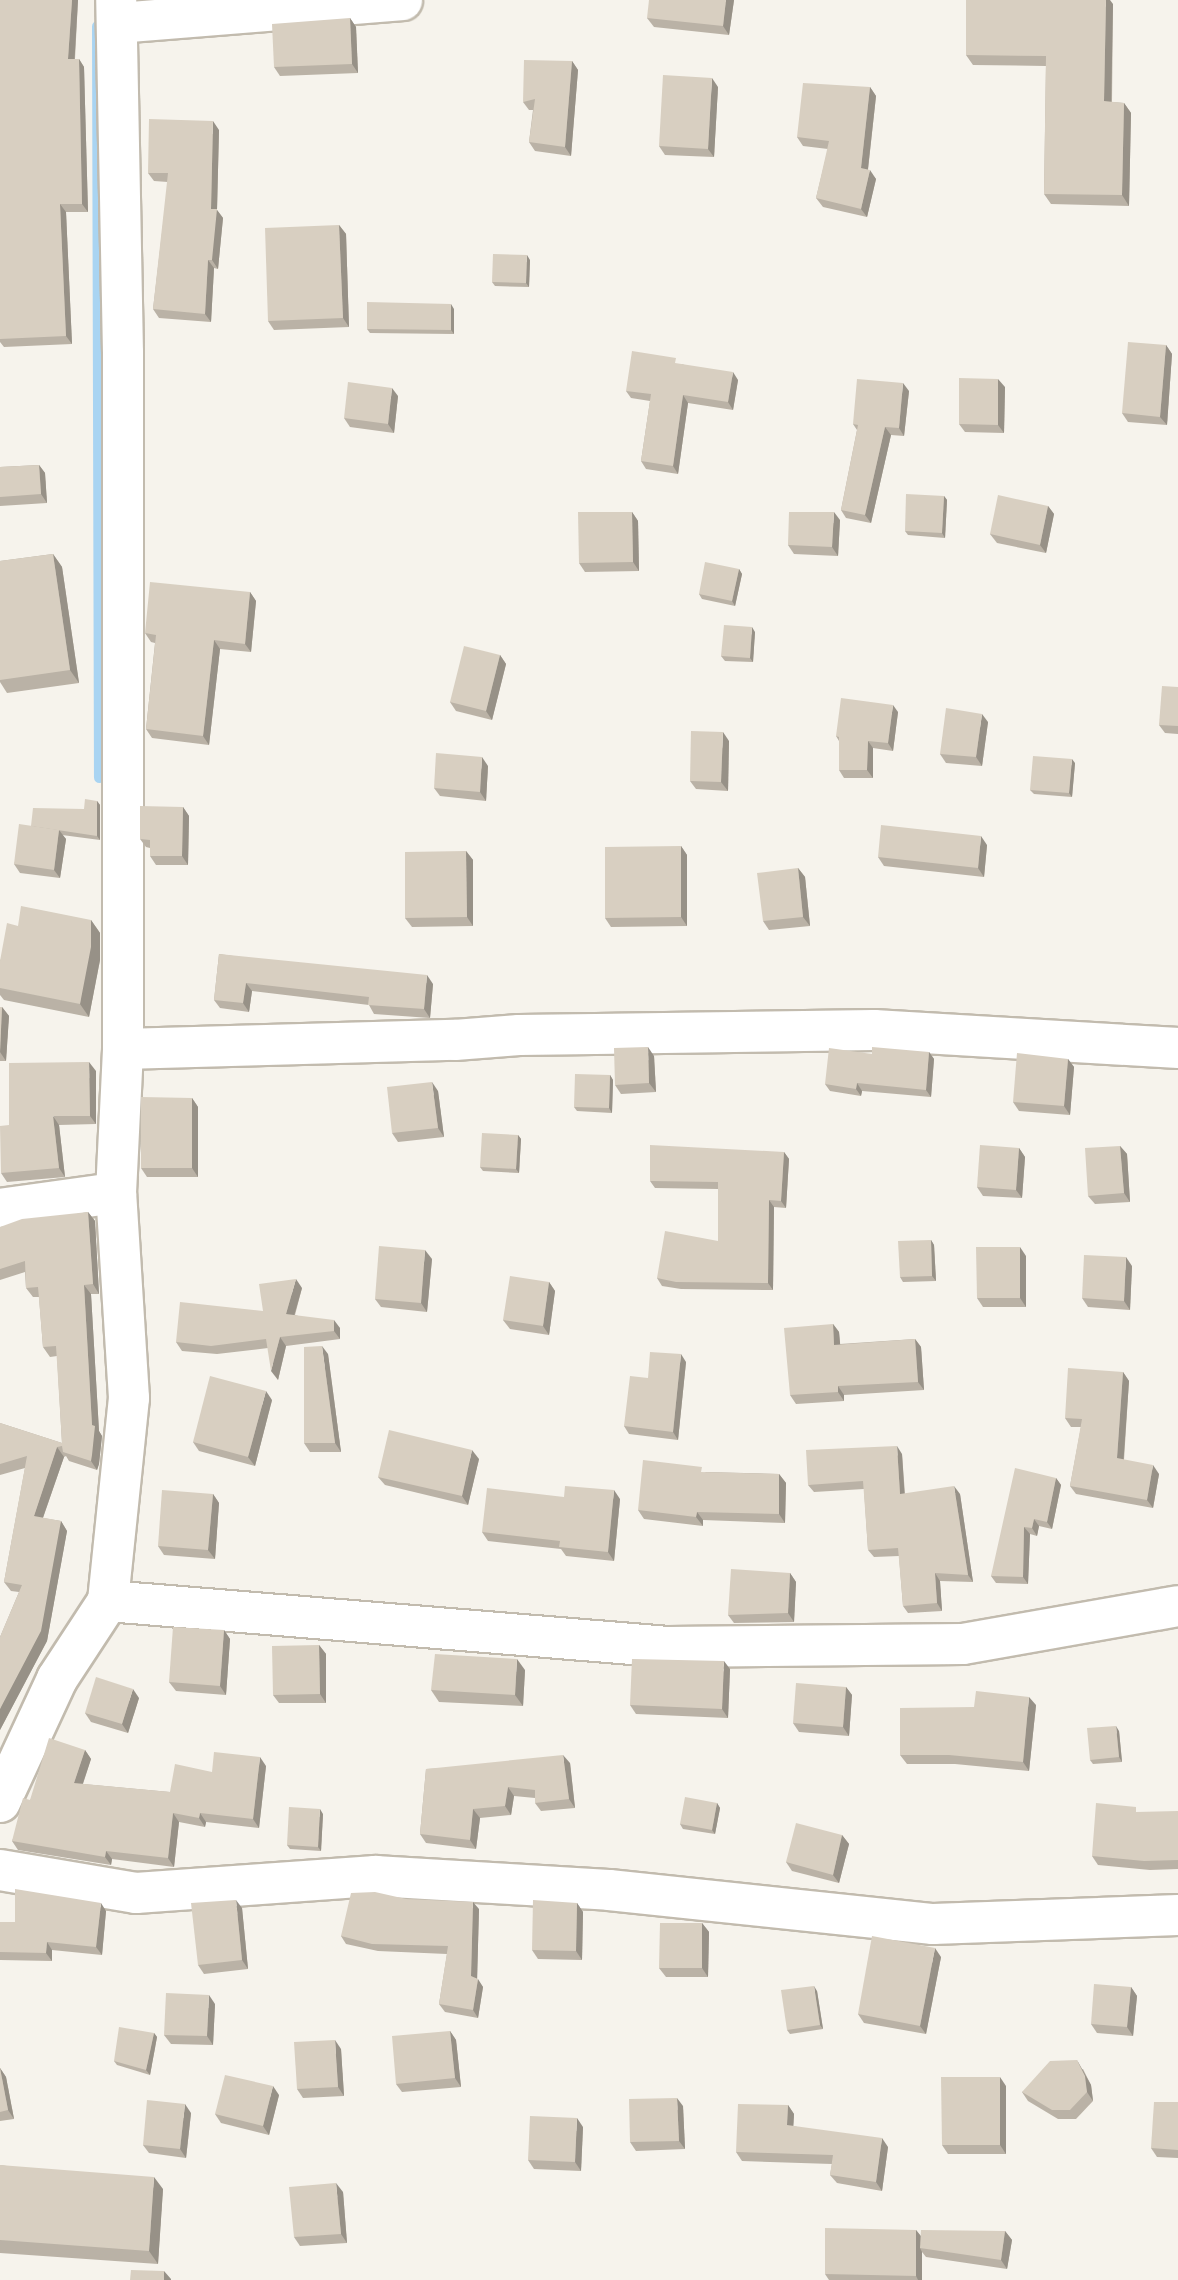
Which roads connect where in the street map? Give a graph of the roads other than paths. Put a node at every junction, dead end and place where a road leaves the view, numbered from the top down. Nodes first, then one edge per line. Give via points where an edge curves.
1 (402, 0) edge
2 (117, 11) edge
3 (1178, 1048) edge
4 (123, 1049) junction
5 (116, 1193) junction
6 (0, 1209) edge
7 (108, 1601) junction
8 (1178, 1606) edge
9 (0, 1802) edge
10 (0, 1870) edge
11 (1178, 1915) edge

1 - 2 street
2 - 4 street via 123,353
3 - 4 street via 874,1030
4 - 5 street
5 - 6 street
5 - 7 street via 129,1398
7 - 8 street via 669,1647 963,1644
7 - 9 street via 57,1679
10 - 11 street via 136,1893 375,1876 609,1890 933,1924

